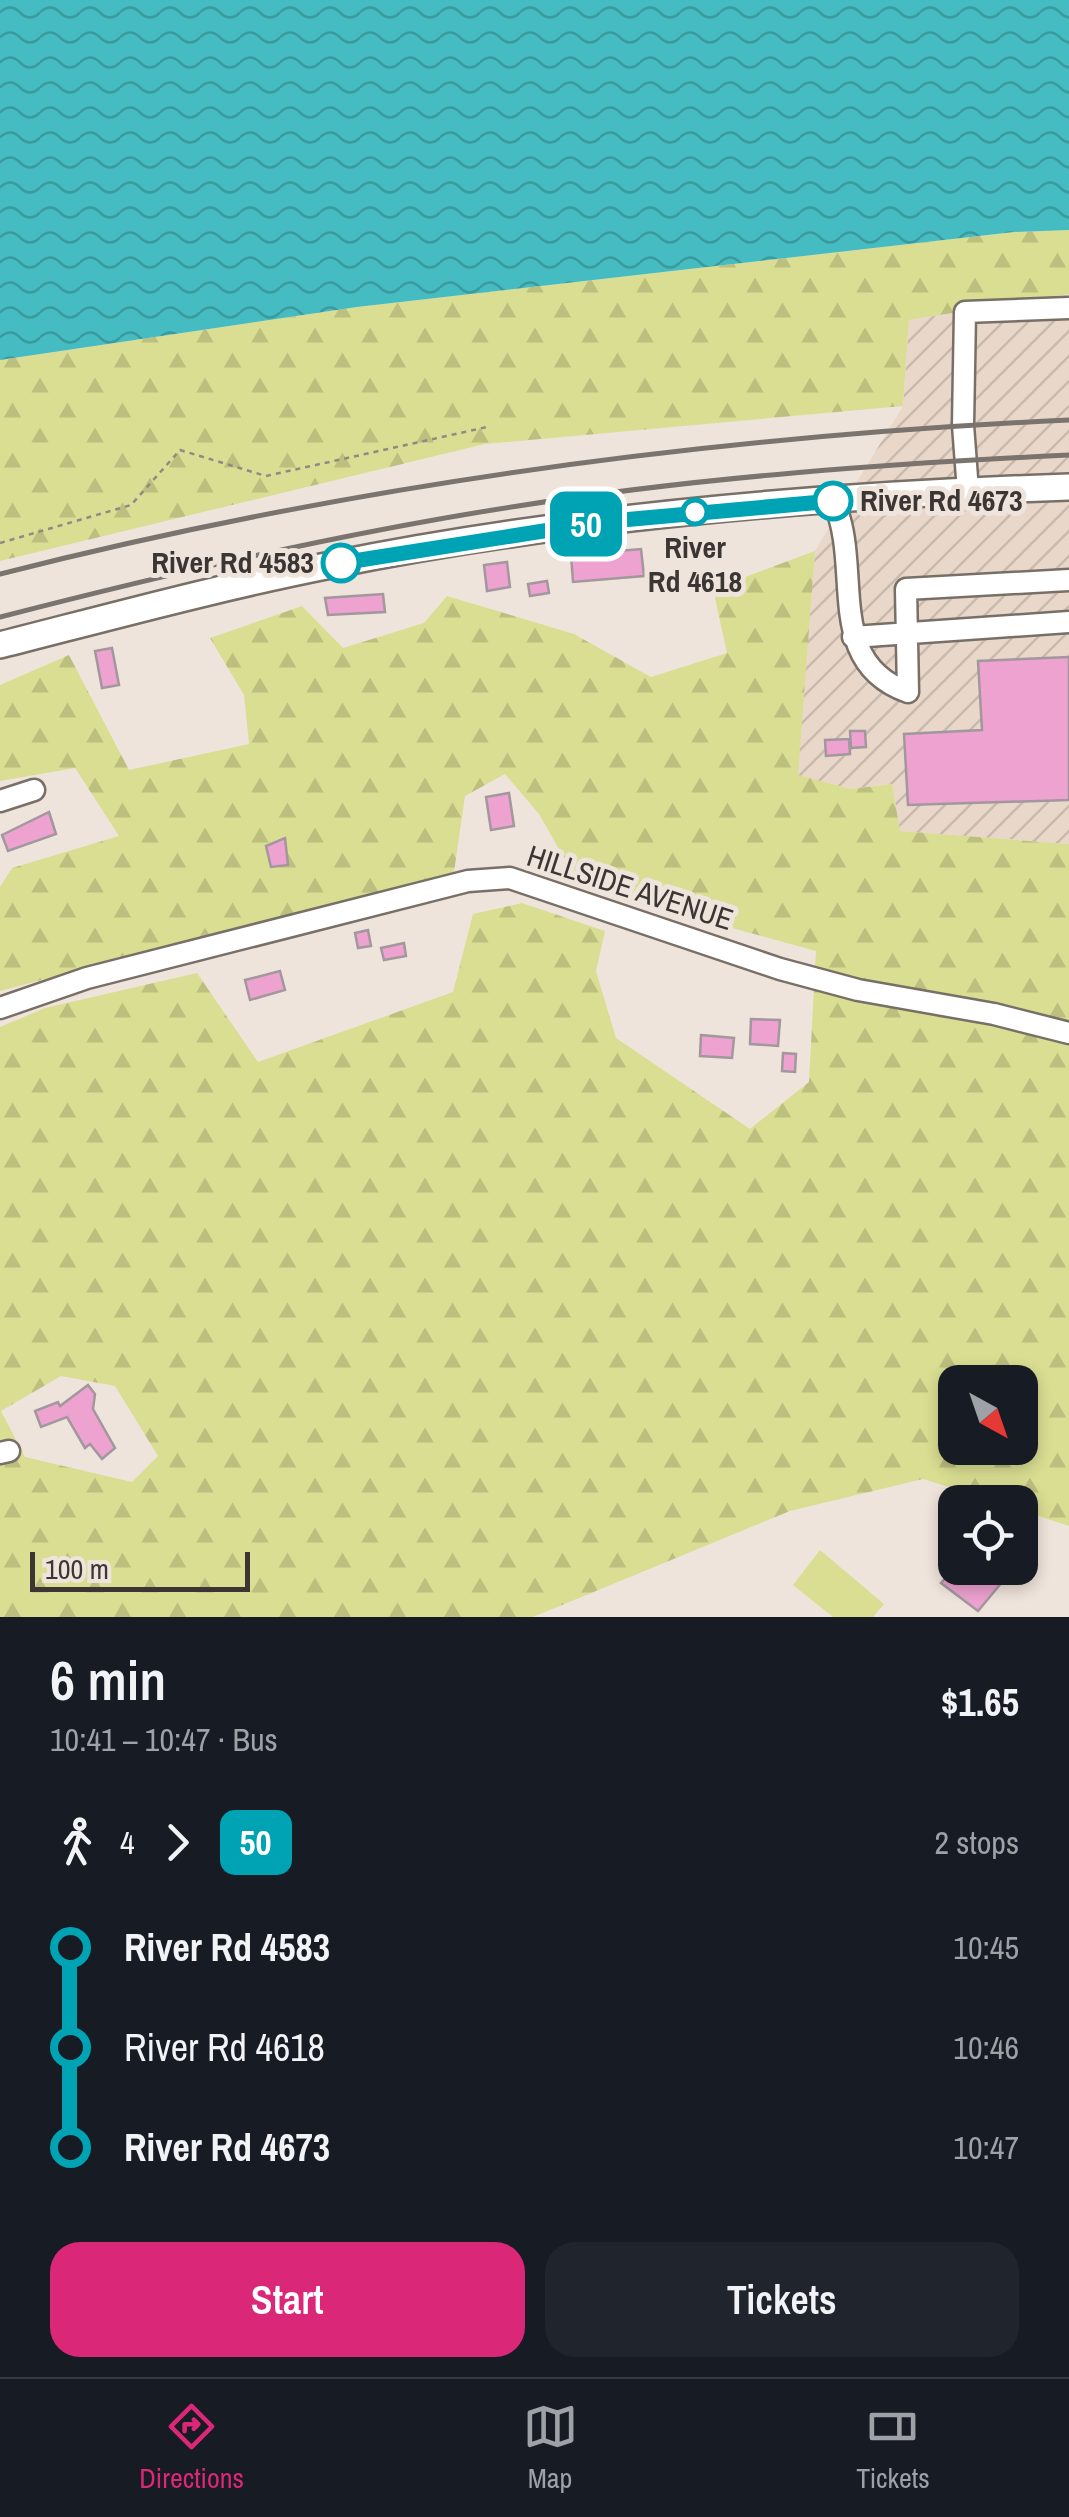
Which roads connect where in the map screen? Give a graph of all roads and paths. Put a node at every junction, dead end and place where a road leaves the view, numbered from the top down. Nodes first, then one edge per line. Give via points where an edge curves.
1 (1069, 308) edge
2 (487, 427) dead end
3 (1069, 486) edge
4 (968, 491) junction
5 (833, 501) junction
6 (0, 543) edge
7 (1069, 580) edge
8 (1069, 622) edge
9 (906, 632) junction
10 (853, 636) junction
11 (0, 645) edge
12 (34, 790) dead end
13 (0, 801) edge
14 (0, 1008) edge
15 (1069, 1033) edge

1 - 4 street via 965,312
2 - 6 path via 266,476 180,450 131,505
3 - 4 main road
4 - 5 main road
5 - 10 street via 844,523
5 - 11 main road via 600,522 425,548
7 - 9 street via 906,589
8 - 9 street
9 - 10 street
9 - 10 street via 908,692 863,660
12 - 13 street
14 - 15 street, HILLSIDE AVENUE via 87,978 468,881 510,878 780,969

